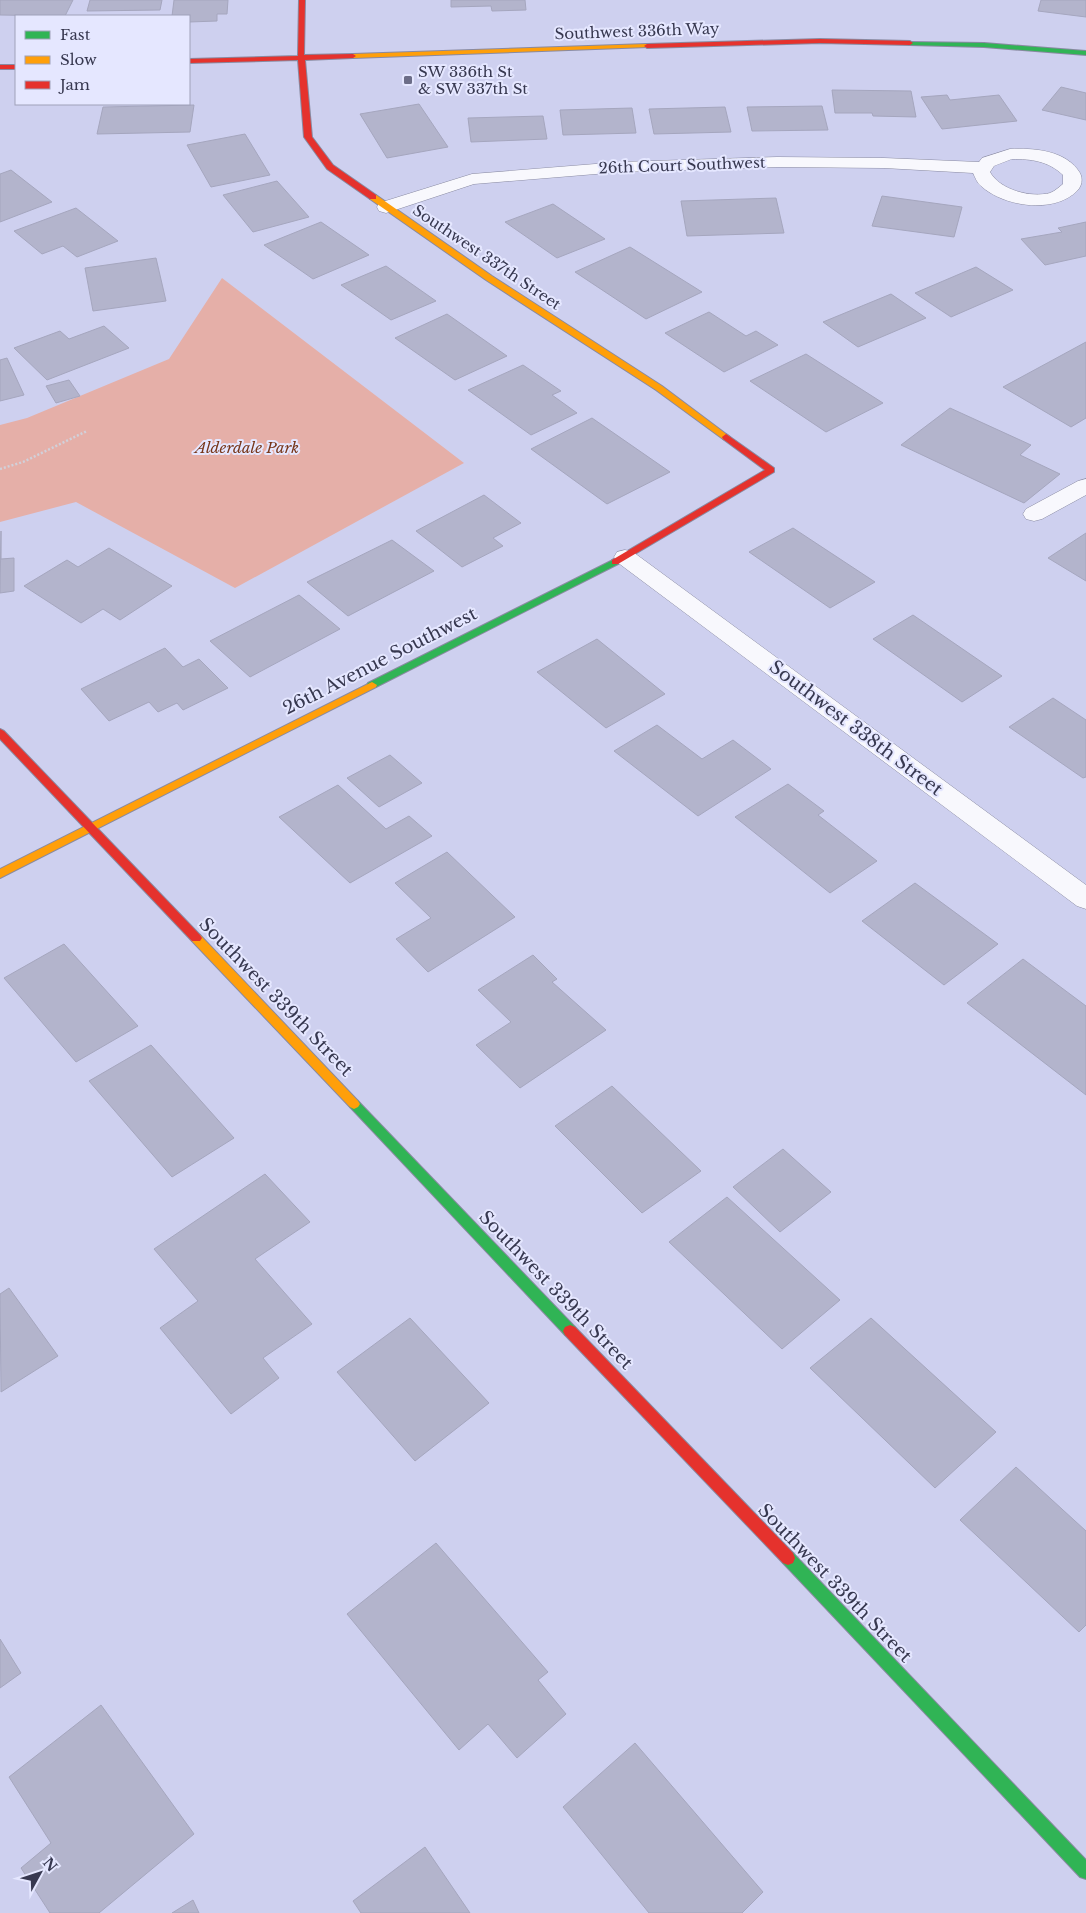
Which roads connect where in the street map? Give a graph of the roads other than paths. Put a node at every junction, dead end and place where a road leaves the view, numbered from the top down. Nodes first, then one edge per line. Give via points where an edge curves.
1 (302, 0) edge
2 (1086, 53) edge
3 (302, 57) junction
4 (190, 61) edge
5 (15, 66) edge
6 (0, 67) edge
7 (982, 168) dead end
8 (386, 207) junction
9 (770, 470) joint
10 (1086, 486) edge
11 (1034, 514) dead end
12 (625, 557) junction
13 (0, 733) edge
14 (89, 827) junction
15 (0, 874) edge
16 (1086, 899) edge
17 (1086, 1871) edge

1 - 3 street, Southwest 337th Street
2 - 3 street, Southwest 336th Way via 975,44 820,41
3 - 4 street, Southwest 336th Way
3 - 8 street, Southwest 337th Street via 308,137 330,167
5 - 6 street
7 - 8 street, 26th Court Southwest via 778,162 620,166 472,179
8 - 9 street, Southwest 337th Street via 659,388
9 - 12 street, 26th Avenue Southwest
10 - 11 street
12 - 14 street, 26th Avenue Southwest
12 - 16 street, Southwest 338th Street
13 - 14 street, Southwest 339th Street
14 - 15 street, 26th Avenue Southwest
14 - 17 street, Southwest 339th Street

